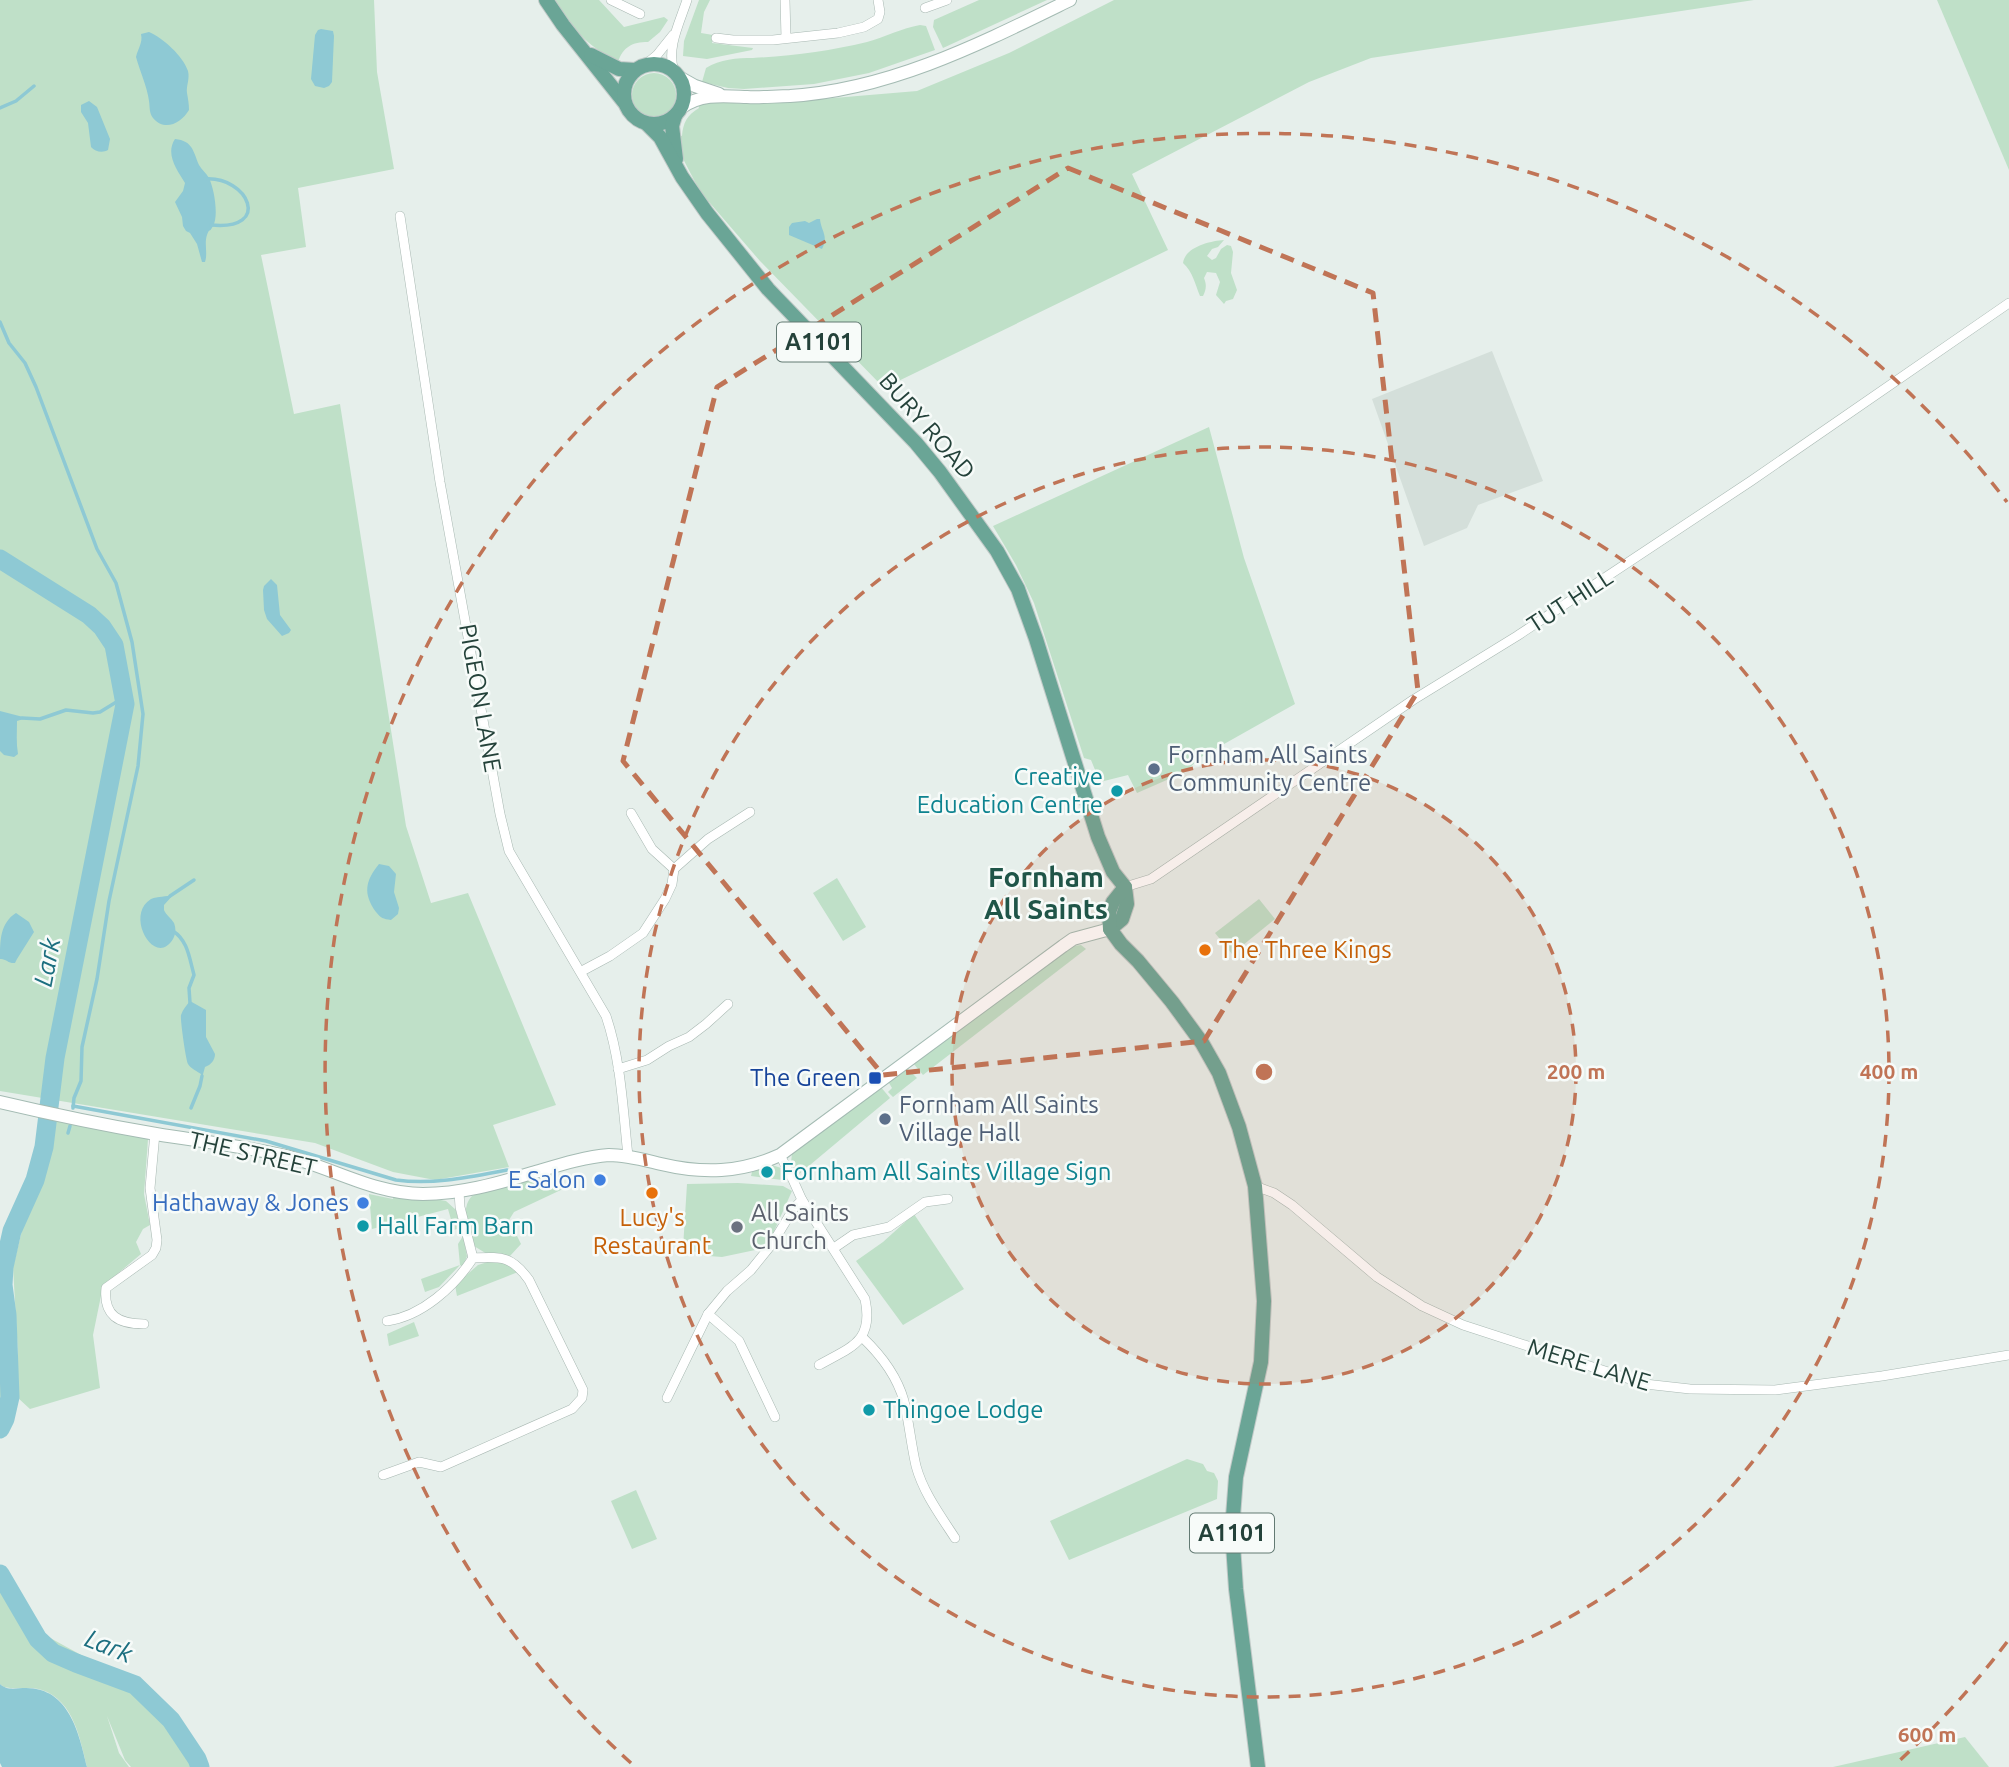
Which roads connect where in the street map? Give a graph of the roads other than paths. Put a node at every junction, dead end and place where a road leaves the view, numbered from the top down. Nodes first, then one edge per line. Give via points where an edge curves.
1 (546, 0) edge
2 (611, 0) edge
3 (687, 0) edge
4 (785, 0) edge
5 (878, 0) edge
6 (947, 0) edge
7 (1070, 0) edge
8 (925, 8) dead end
9 (640, 14) dead end
10 (677, 27) junction
11 (716, 38) dead end
12 (786, 38) junction
13 (586, 52) junction
14 (640, 68) junction
15 (676, 74) junction
16 (722, 95) junction
17 (625, 103) junction
18 (678, 112) junction
19 (648, 124) junction
20 (678, 168) junction
21 (400, 216) dead end
22 (2009, 303) edge
23 (750, 812) dead end
24 (631, 813) dead end
25 (674, 869) junction
26 (1125, 887) junction
27 (1110, 929) junction
28 (582, 971) junction
29 (729, 1004) dead end
30 (618, 1069) junction
31 (0, 1102) edge
32 (155, 1133) junction
33 (779, 1155) junction
34 (628, 1156) junction
35 (1255, 1186) junction
36 (459, 1192) junction
37 (948, 1199) dead end
38 (802, 1200) junction
39 (834, 1248) junction
40 (473, 1258) junction
41 (708, 1314) junction
42 (387, 1321) dead end
43 (144, 1324) dead end
44 (862, 1337) junction
45 (2009, 1355) edge
46 (819, 1365) dead end
47 (667, 1398) dead end
48 (775, 1417) dead end
49 (383, 1475) dead end
50 (955, 1538) dead end
51 (1258, 1767) edge

1 - 13 main road
2 - 9 street
3 - 10 street
4 - 12 street
5 - 12 street via 878,19 864,27
6 - 8 street
7 - 16 main road via 943,59 887,78 837,91
10 - 14 street via 659,53
10 - 15 street via 671,64
11 - 12 street
13 - 14 main road via 620,69
13 - 17 main road
14 - 15 main road via 655,64
14 - 17 main road via 625,85
15 - 16 main road
15 - 18 main road via 684,92
16 - 18 main road via 691,101
17 - 19 main road via 633,117
18 - 19 main road via 667,122
18 - 20 main road, BURY ROAD / A1101 via 672,133
19 - 20 main road, BURY ROAD / A1101
20 - 26 main road, BURY ROAD / A1101 via 707,213 768,289 916,443 997,551 1018,589 1098,837
21 - 28 street, PIGEON LANE via 440,482 500,814 509,851
22 - 26 street, TUT HILL via 1718,503 1402,708 1151,879
23 - 25 street via 708,839
24 - 25 street via 652,849
25 - 28 street via 665,899 643,933
26 - 27 main road via 1127,904 1122,919
27 - 33 main road via 1073,939
27 - 35 main road, A1101 via 1172,1002 1219,1073
28 - 30 street, PIGEON LANE via 606,1016
29 - 30 street via 689,1037 647,1060
30 - 34 street, PIGEON LANE
31 - 32 main road, THE STREET
32 - 36 main road, THE STREET via 287,1157 401,1192
32 - 43 street via 150,1188 156,1248 106,1288 105,1297 118,1320
33 - 34 main road, THE STREET via 749,1167 704,1172
33 - 38 street
34 - 36 main road, THE STREET via 585,1159
35 - 45 street, MERE LANE via 1292,1205 1377,1277 1422,1306 1463,1325 1645,1384 1775,1390
35 - 51 main road, A1101 via 1264,1301 1261,1362 1236,1476 1232,1530
36 - 40 street
37 - 39 street via 925,1202 889,1227 853,1235
38 - 39 street
38 - 41 street via 751,1270
39 - 44 street via 865,1298 868,1313
40 - 42 street via 438,1297 402,1319
40 - 49 street via 502,1258 521,1268 578,1379 582,1398 572,1409 441,1467 419,1462
41 - 47 street
41 - 48 street via 739,1341
44 - 46 street
44 - 50 street via 892,1373 903,1399 917,1468

